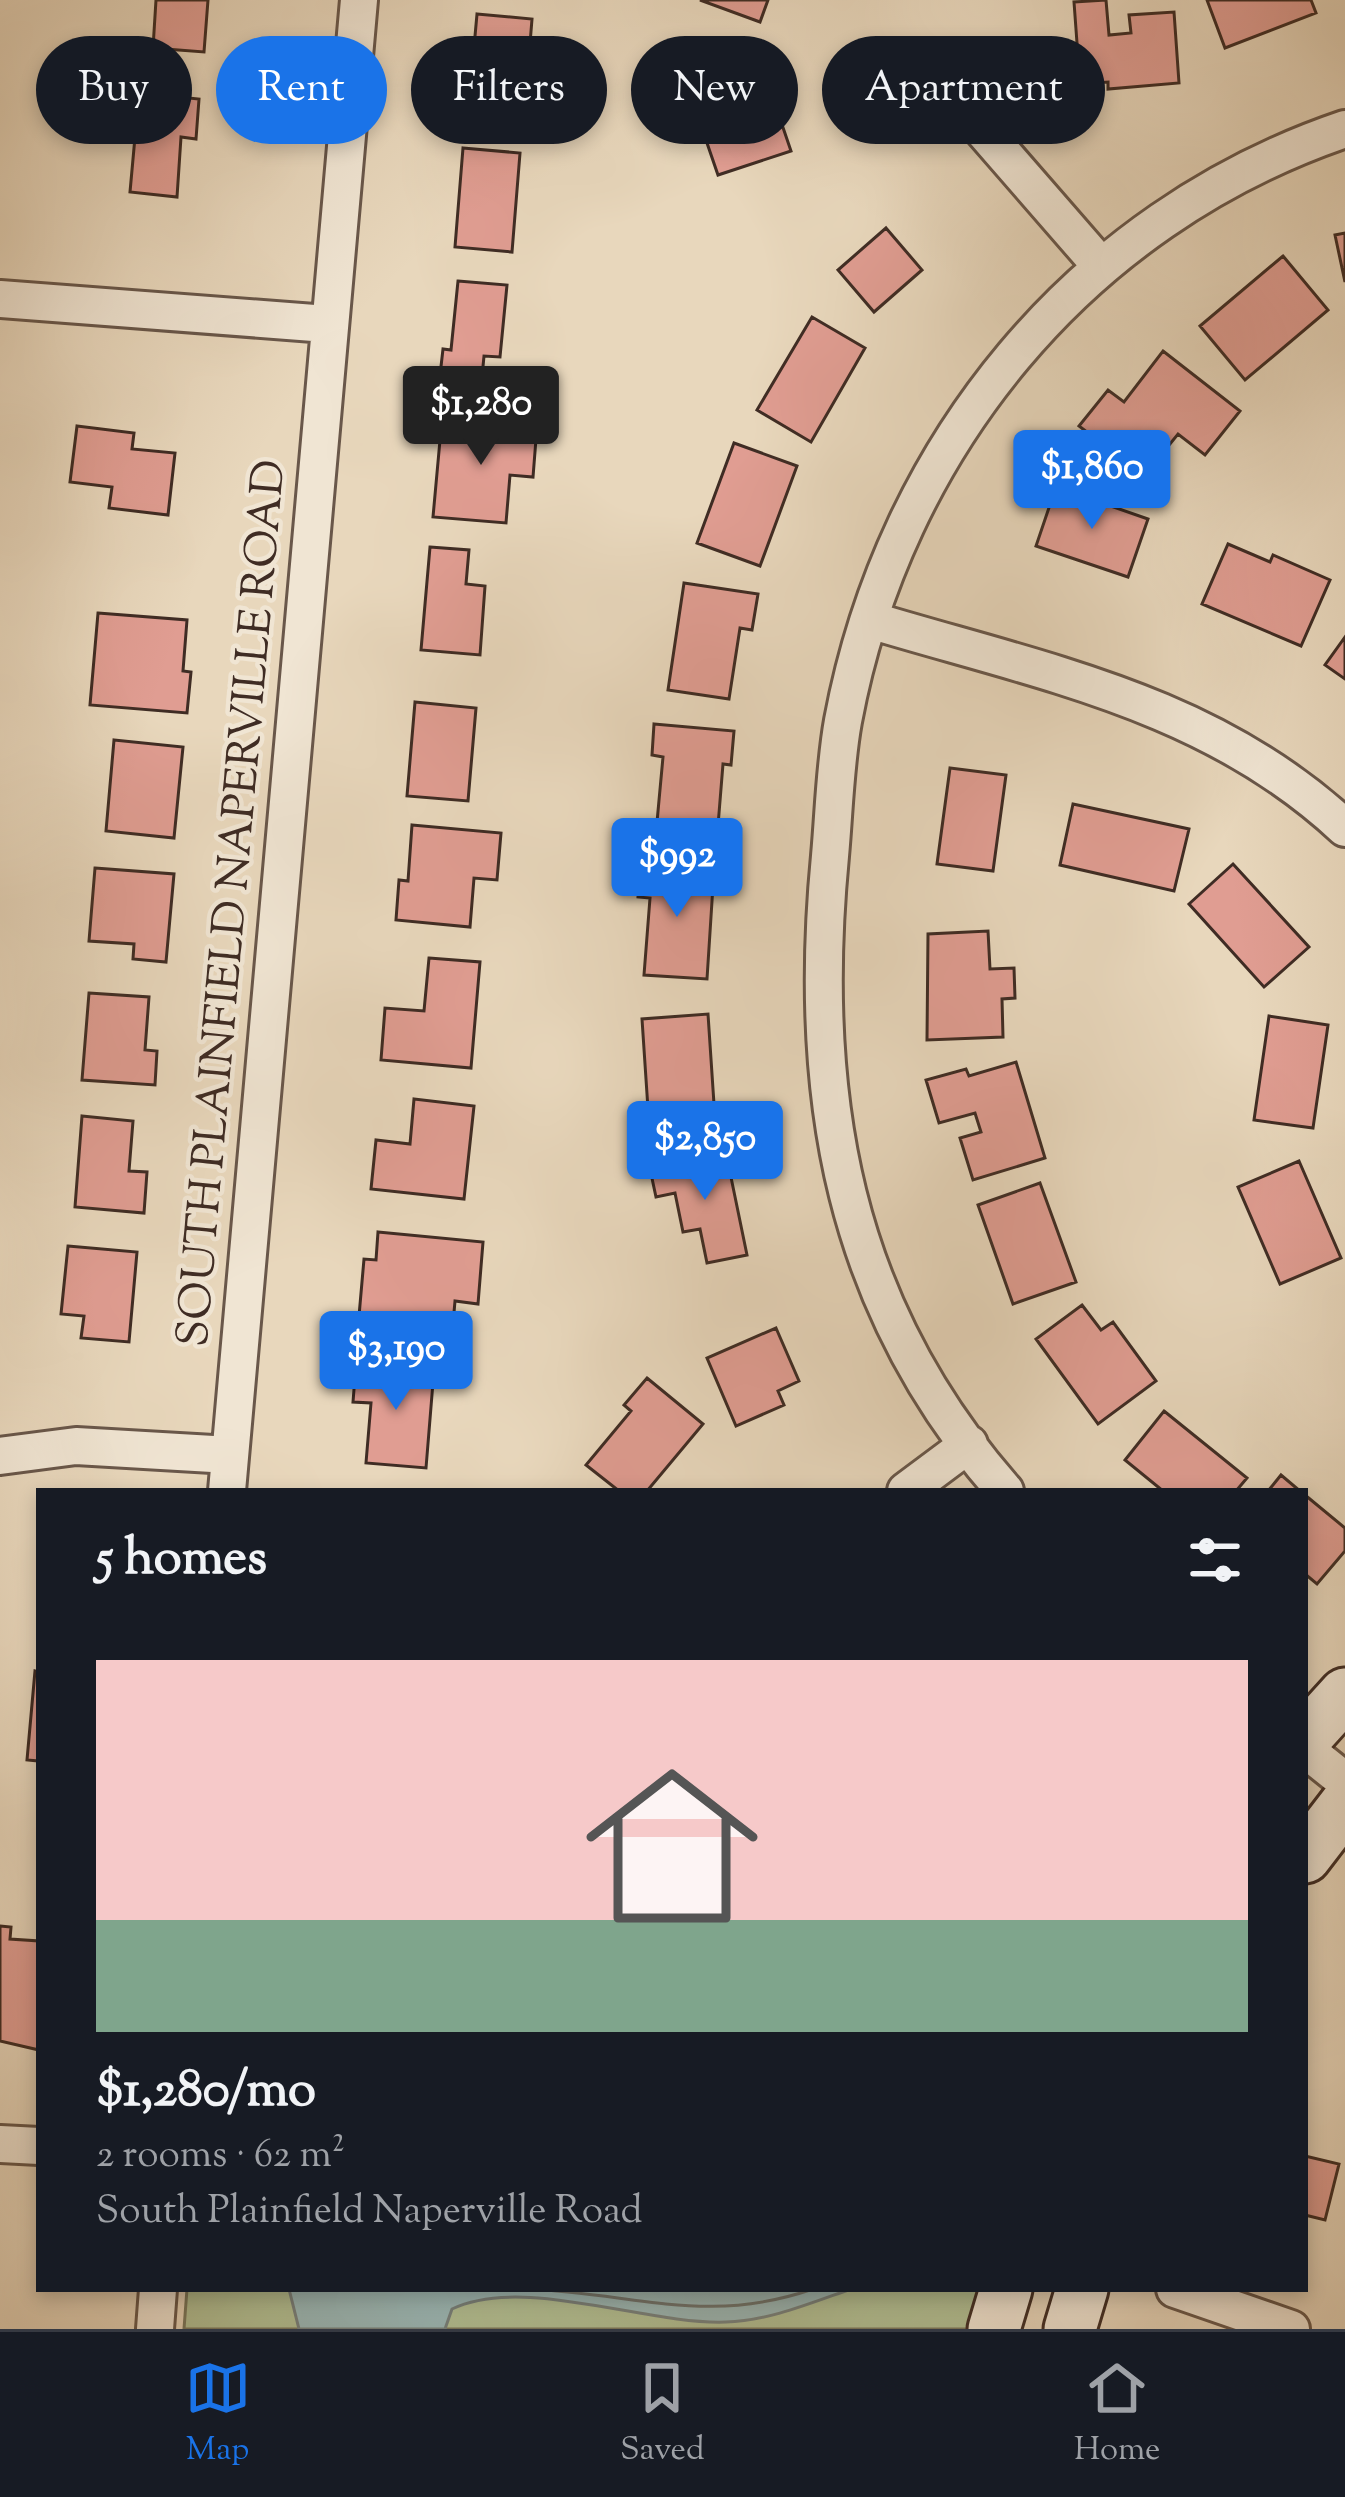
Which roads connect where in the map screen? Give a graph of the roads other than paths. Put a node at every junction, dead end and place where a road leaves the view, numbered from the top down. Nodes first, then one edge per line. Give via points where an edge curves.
1 (359, 0) edge
2 (1345, 129) edge
3 (995, 144) edge
4 (1101, 266) junction
5 (0, 299) edge
6 (327, 324) junction
7 (870, 620) junction
8 (1345, 828) edge
9 (969, 1444) junction
10 (0, 1456) edge
11 (229, 1473) edge
12 (910, 1488) edge
13 (1003, 1488) edge
14 (1345, 1694) edge
15 (1308, 1735) edge
16 (1308, 1751) edge
17 (1345, 1780) edge
18 (1345, 1805) edge
19 (1308, 1853) edge
20 (0, 2144) edge
21 (36, 2146) edge
22 (158, 2292) edge
23 (1005, 2292) edge
24 (1081, 2292) edge
25 (1184, 2292) edge
26 (155, 2329) edge
27 (994, 2329) edge
28 (1070, 2329) edge
29 (1291, 2329) edge

1 - 6 street, SOUTH PLAINFIELD NAPERVILLE ROAD
2 - 4 street via 1238,173
3 - 4 street
4 - 7 street via 1012,354 949,441 894,542
5 - 6 street
6 - 11 street, SOUTH PLAINFIELD NAPERVILLE ROAD
7 - 8 street via 1204,727 1271,765
7 - 9 street via 842,725 824,919 823,1065 836,1150 868,1262 908,1351
9 - 12 street
9 - 13 street
10 - 11 street via 76,1446
14 - 15 street
16 - 17 street
18 - 19 street
20 - 21 street
22 - 26 street
23 - 27 street
24 - 28 street
25 - 29 street

